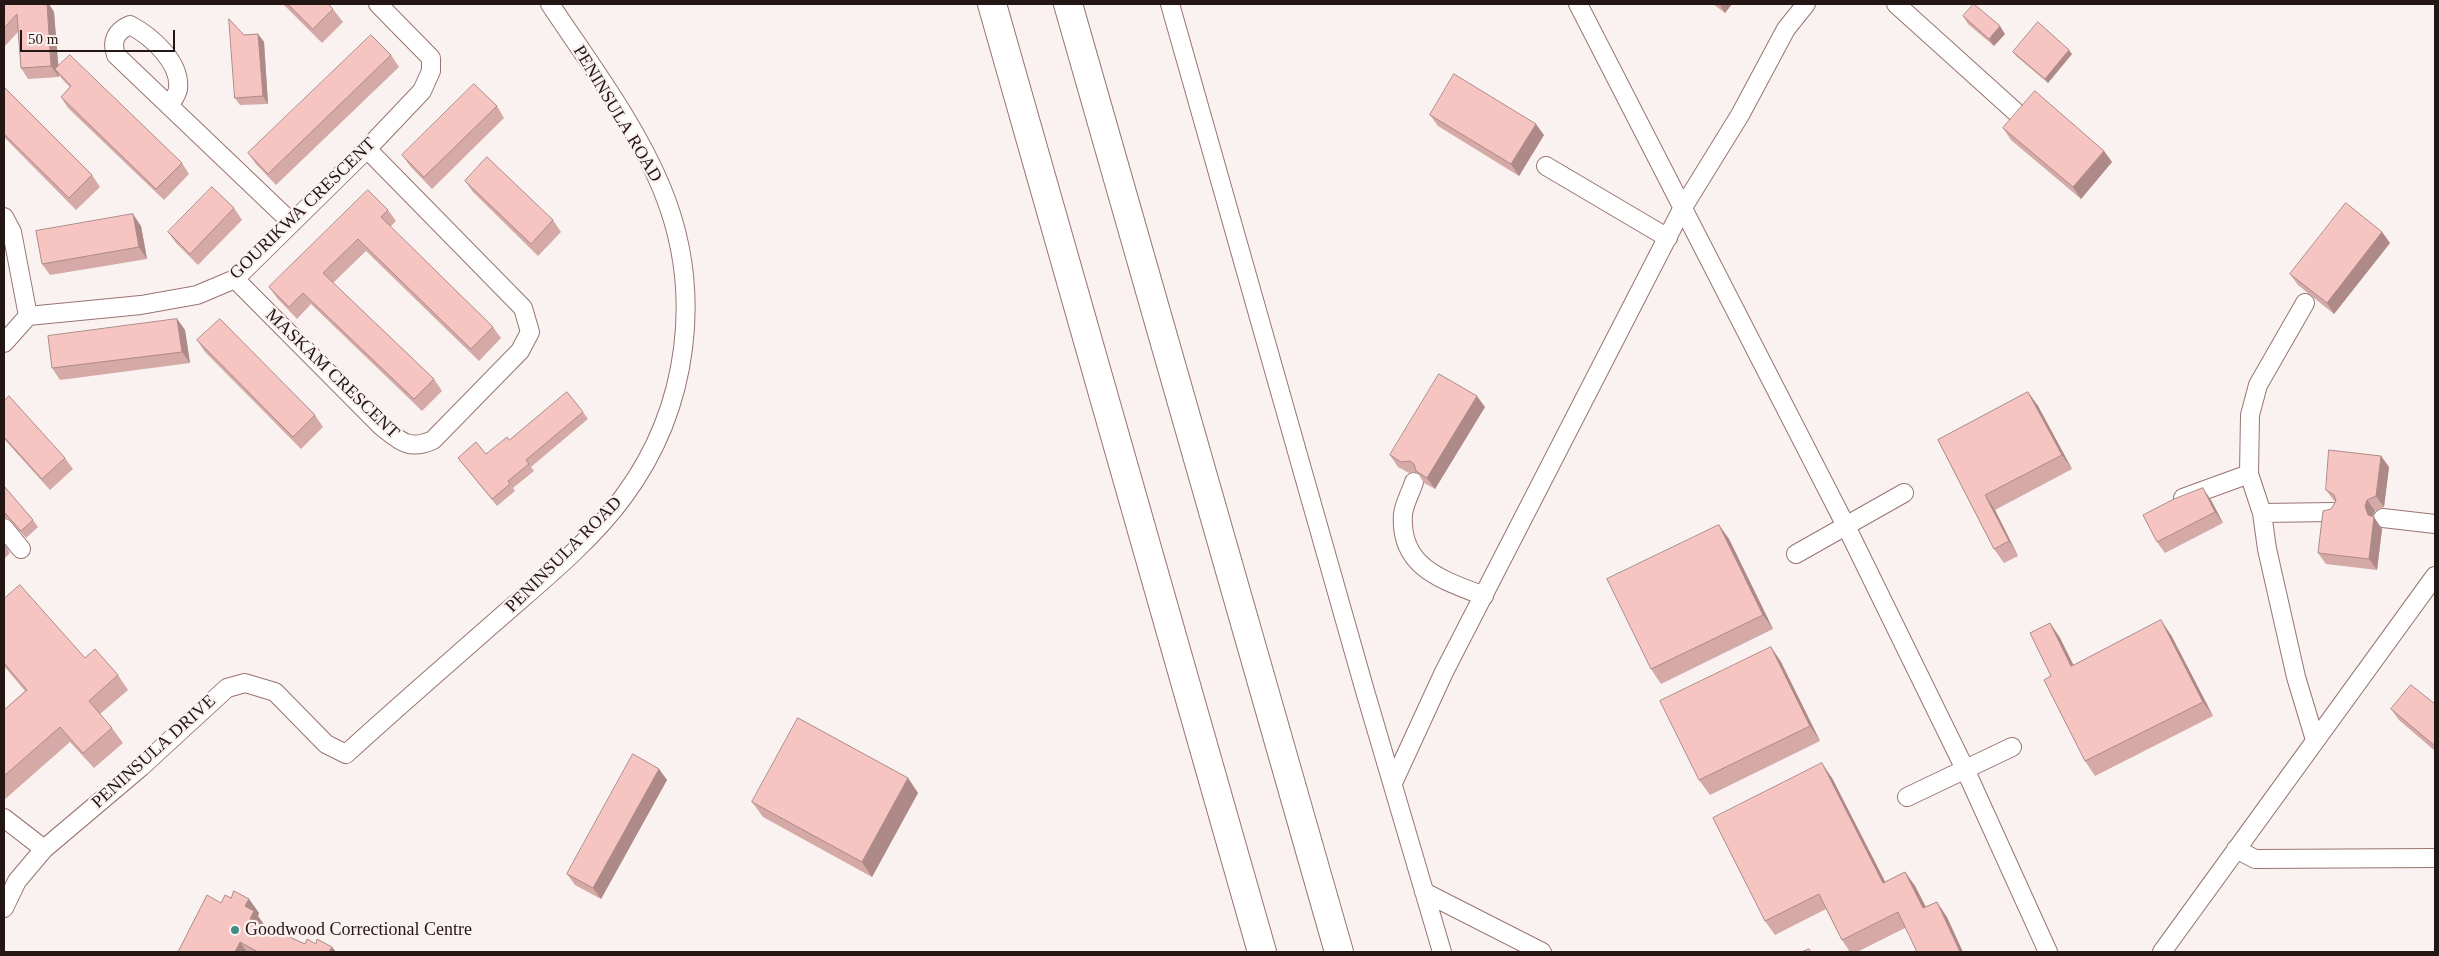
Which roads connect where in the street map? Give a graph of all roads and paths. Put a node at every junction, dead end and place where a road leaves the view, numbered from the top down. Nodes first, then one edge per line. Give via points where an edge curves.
1 (378, 4) edge
2 (550, 4) edge
3 (992, 4) edge
4 (1068, 4) edge
5 (1170, 4) edge
6 (1578, 4) edge
7 (1806, 4) edge
8 (1896, 4) edge
9 (169, 106) dead end
10 (2019, 115) edge
11 (367, 149) junction
12 (1546, 166) dead end
13 (1682, 209) junction
14 (4, 217) edge
15 (292, 223) junction
16 (1668, 238) junction
17 (235, 278) junction
18 (2304, 303) dead end
19 (28, 316) junction
20 (4, 343) edge
21 (2249, 474) junction
22 (1414, 482) edge
23 (1904, 493) dead end
24 (2169, 504) edge
25 (2332, 512) edge
26 (2262, 513) junction
27 (2383, 518) dead end
28 (2435, 524) edge
29 (1846, 526) junction
30 (4, 528) edge
31 (21, 549) dead end
32 (1796, 554) dead end
33 (2435, 576) edge
34 (1484, 596) junction
35 (275, 692) joint
36 (2316, 740) junction
37 (2012, 747) dead end
38 (1965, 769) junction
39 (1393, 784) junction
40 (1907, 797) dead end
41 (4, 818) edge
42 (44, 849) junction
43 (2236, 849) junction
44 (2435, 858) edge
45 (1424, 892) junction
46 (4, 908) edge
47 (1262, 952) edge
48 (1339, 952) edge
49 (1442, 952) edge
50 (1542, 952) edge
51 (2048, 952) edge
52 (2162, 952) edge

1 - 11 street, GOURIKWA CRESCENT via 431,58 431,71 422,91
2 - 35 street, PENINSULA ROAD via 633,133 662,189 671,218 685,284 686,335 676,388 659,439 623,498 603,521 553,571 346,754 326,744
3 - 47 highway
4 - 48 highway
5 - 39 street
6 - 13 street
7 - 13 street via 1786,29 1740,115
8 - 10 street
9 - 15 street
11 - 15 street, GOURIKWA CRESCENT
11 - 17 street, MASKAM CRESCENT via 523,308 528,322 530,332 520,351 433,440 420,446 403,443 381,426
12 - 16 street
13 - 16 street
13 - 29 street
14 - 19 street via 12,232
15 - 17 street, GOURIKWA CRESCENT
16 - 34 street
17 - 19 street, GOURIKWA CRESCENT via 197,295 160,302
18 - 21 street via 2258,385 2250,415
19 - 20 street
21 - 24 street
21 - 26 street
22 - 34 street via 1403,512 1403,533 1408,551 1424,569
23 - 29 street
25 - 26 street
26 - 36 street via 2296,677
27 - 28 street
29 - 32 street
29 - 38 street
30 - 31 street
33 - 36 street
34 - 39 street via 1444,672
35 - 42 street, PENINSULA DRIVE via 245,683 227,688 141,767
36 - 43 street
37 - 38 street
38 - 40 street
38 - 51 street
39 - 45 street
41 - 42 street
42 - 46 street, PENINSULA DRIVE via 18,881
43 - 44 street via 2255,859
43 - 52 street
45 - 49 street
45 - 50 street

